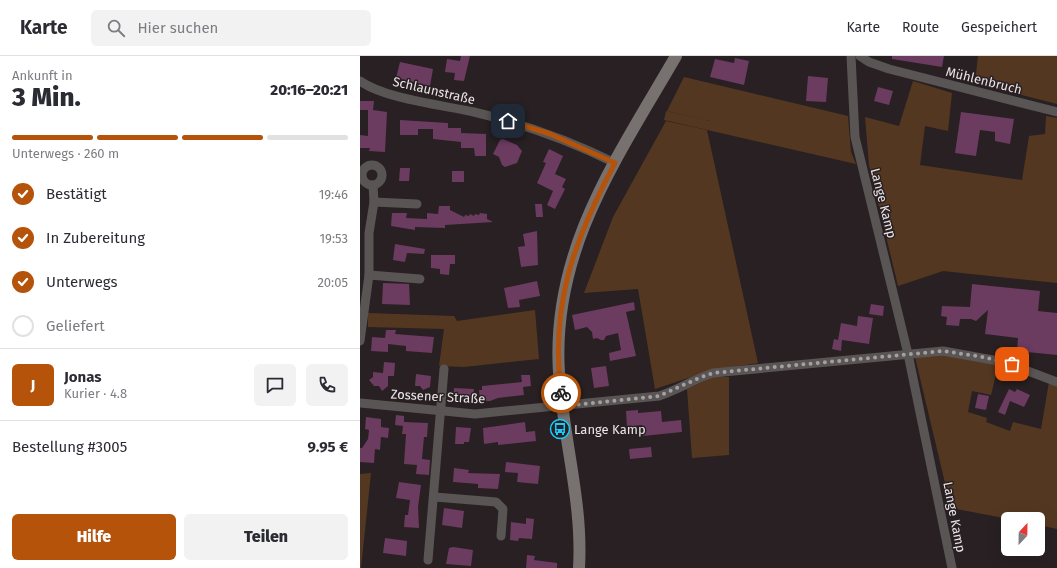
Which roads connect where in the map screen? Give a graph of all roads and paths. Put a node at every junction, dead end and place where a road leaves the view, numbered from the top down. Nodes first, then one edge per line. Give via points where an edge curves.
1 (676, 56) edge
2 (851, 56) edge
3 (860, 56) edge
4 (360, 81) edge
5 (1057, 112) edge
6 (615, 163) junction
7 (372, 185) dead end
8 (374, 202) junction
9 (417, 204) dead end
10 (365, 232) edge
11 (370, 275) junction
12 (420, 279) dead end
13 (360, 340) edge
14 (908, 354) junction
15 (444, 369) dead end
16 (1057, 382) edge
17 (360, 403) edge
18 (563, 406) junction
19 (441, 412) junction
20 (435, 496) junction
21 (501, 536) dead end
22 (428, 560) dead end
23 (579, 568) edge
24 (952, 568) edge

1 - 6 street
2 - 14 street, Lange Kamp via 854,137
3 - 5 street, Mühlenbruch via 889,69
4 - 6 street, Schlaunstraße via 372,88 395,95 519,124 550,134
6 - 18 street via 582,227 563,291 558,349
7 - 8 street
8 - 9 street
8 - 10 street
10 - 11 street
11 - 12 street
11 - 13 street
14 - 16 street via 943,351 983,357 1020,367
14 - 18 street via 713,373 659,396
14 - 24 street, Lange Kamp
15 - 19 street
17 - 19 street, Zossener Straße
18 - 19 street, Zossener Straße via 475,414
18 - 23 street via 579,520
19 - 20 street
20 - 21 street via 496,502 503,509
20 - 22 street

